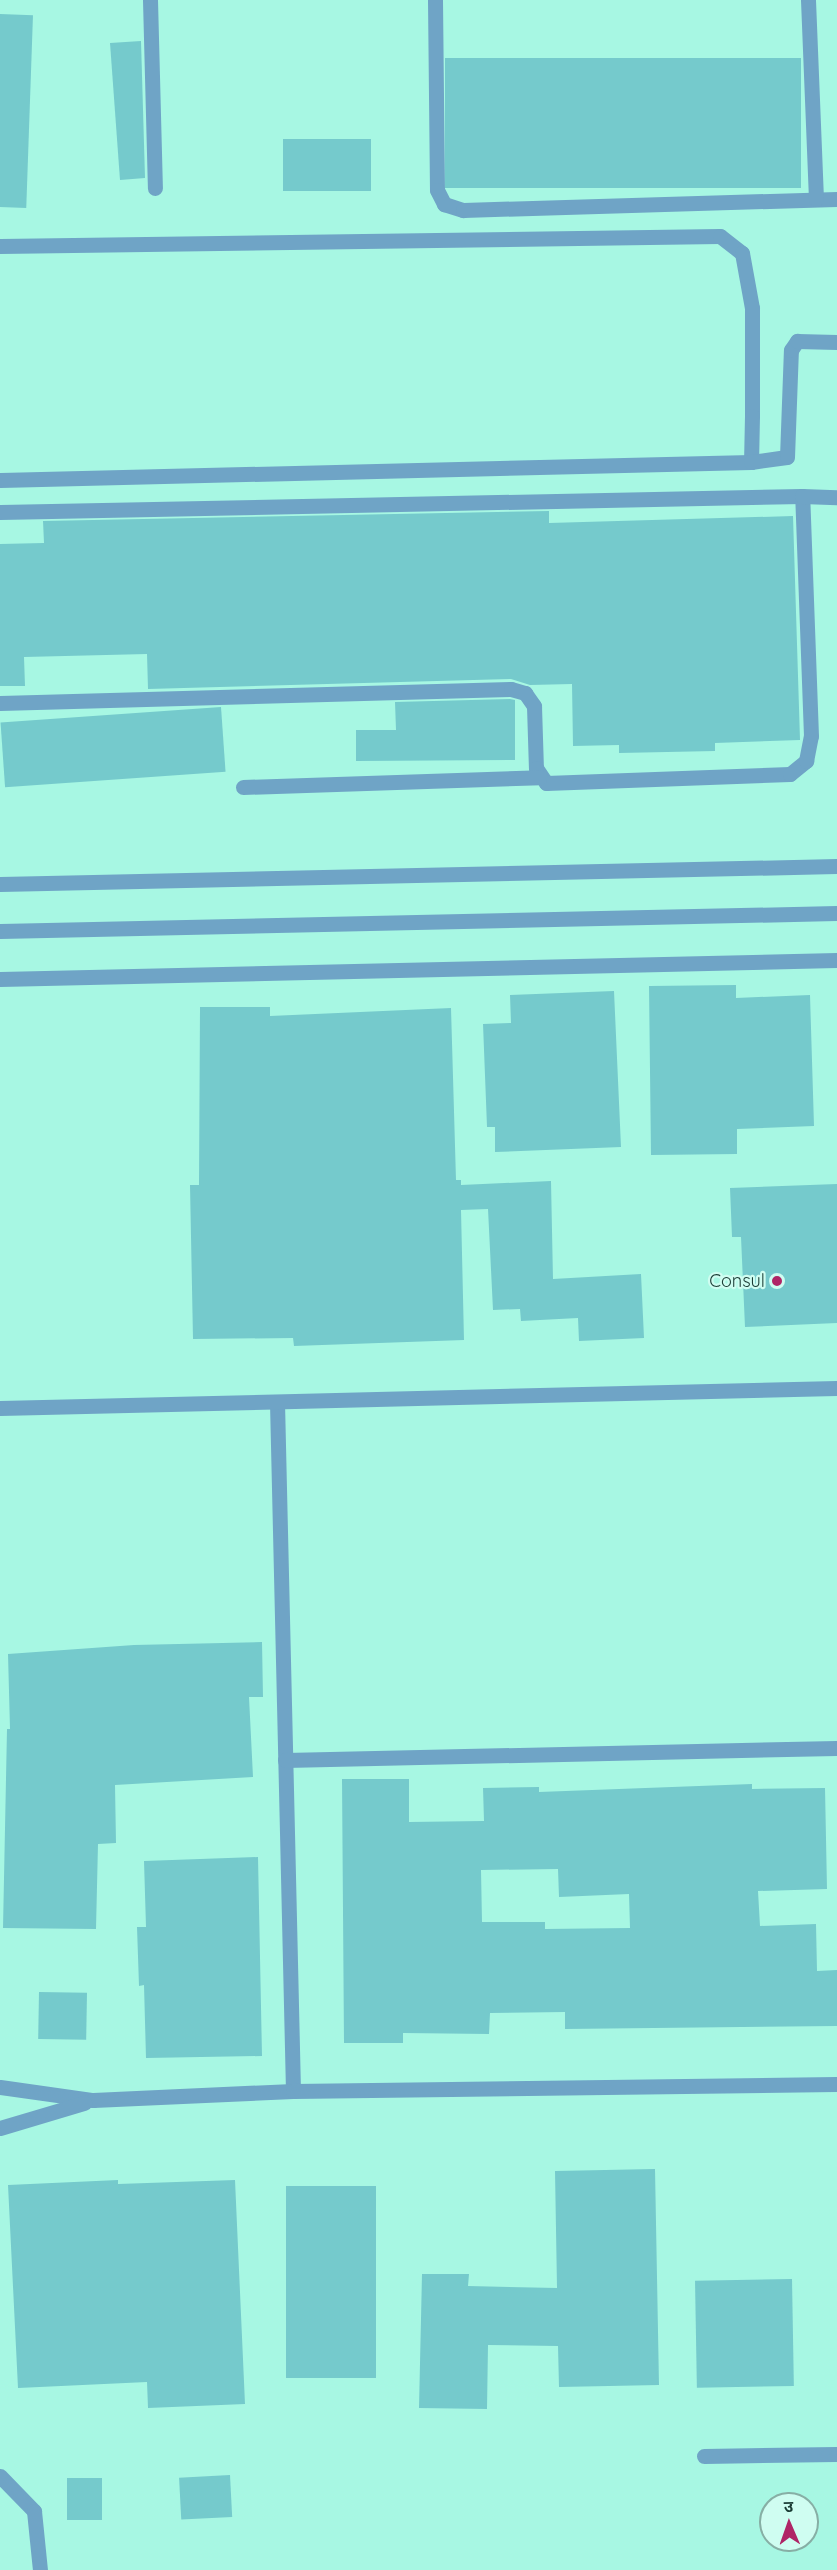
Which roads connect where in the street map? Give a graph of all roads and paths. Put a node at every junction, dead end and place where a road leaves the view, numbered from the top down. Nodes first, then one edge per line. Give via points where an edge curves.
1 (150, 0) edge
2 (435, 0) edge
3 (808, 0) edge
4 (155, 188) dead end
5 (837, 199) edge
6 (816, 200) junction
7 (0, 246) edge
8 (837, 342) edge
9 (751, 462) junction
10 (0, 480) edge
11 (802, 496) junction
12 (837, 497) edge
13 (0, 512) edge
14 (0, 703) edge
15 (540, 777) junction
16 (243, 787) dead end
17 (837, 866) edge
18 (0, 884) edge
19 (837, 913) edge
20 (0, 931) edge
21 (837, 960) edge
22 (0, 979) edge
23 (837, 1388) edge
24 (277, 1402) junction
25 (0, 1408) edge
26 (837, 1748) edge
27 (285, 1760) junction
28 (837, 2084) edge
29 (0, 2087) edge
30 (293, 2091) junction
31 (93, 2100) junction
32 (0, 2128) edge
33 (837, 2454) edge
34 (704, 2456) dead end
35 (0, 2476) edge
36 (40, 2570) edge

1 - 4 street
2 - 6 street via 436,190 444,204 462,210
3 - 6 street
5 - 6 street
7 - 9 street via 720,236 742,253 752,308
8 - 9 street via 797,341 791,350 787,457
9 - 10 street
11 - 12 street
11 - 13 street
11 - 15 street via 811,736 806,762 790,774 546,783
14 - 15 street via 511,689 525,693 534,706 536,768
15 - 16 street
17 - 18 street
19 - 20 street
21 - 22 street
23 - 24 street
24 - 25 street
24 - 27 street
26 - 27 street
27 - 30 street
28 - 30 street
29 - 31 street
30 - 31 street
31 - 32 street
33 - 34 street
35 - 36 street via 34,2511

